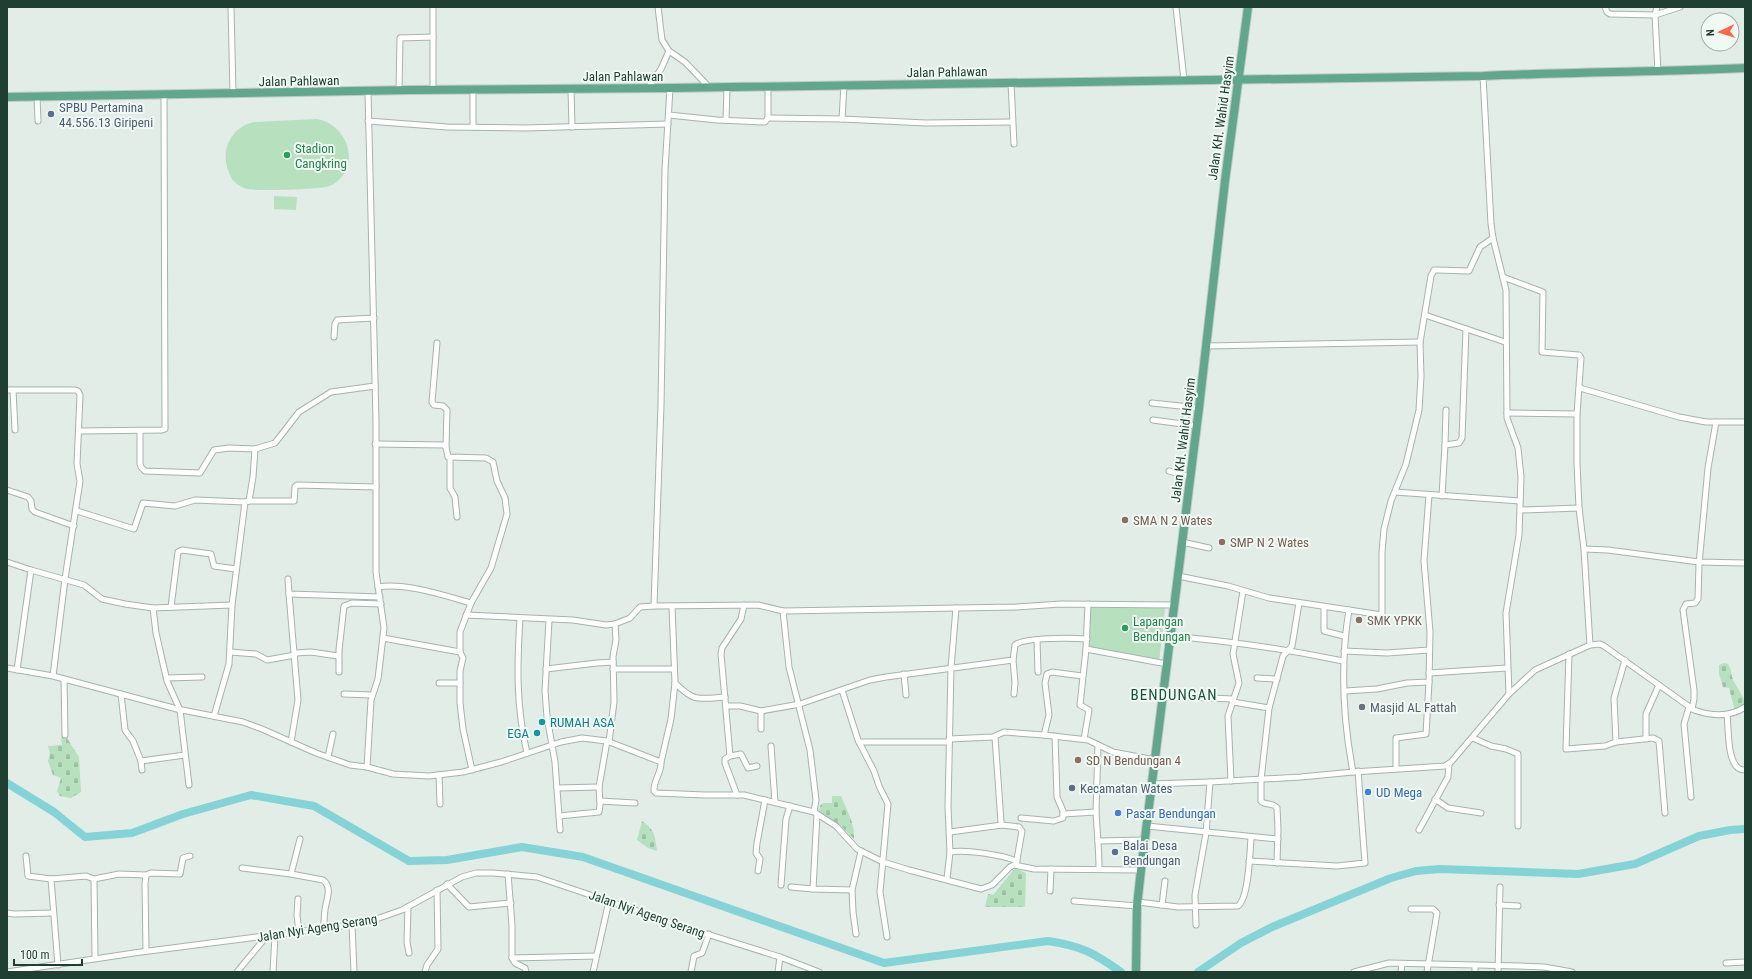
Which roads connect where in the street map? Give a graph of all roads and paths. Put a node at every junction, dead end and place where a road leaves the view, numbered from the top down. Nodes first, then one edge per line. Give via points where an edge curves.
1 (231, 7) edge
2 (433, 7) edge
3 (658, 7) edge
4 (1176, 7) edge
5 (1248, 7) edge
6 (1604, 7) edge
7 (1657, 7) edge
8 (1680, 7) edge
9 (1655, 15) junction
10 (433, 37) junction
11 (669, 51) junction
12 (1745, 68) edge
13 (1658, 72) junction
14 (1483, 76) junction
15 (1238, 79) junction
16 (1184, 80) junction
17 (844, 85) junction
18 (768, 86) junction
19 (709, 87) junction
20 (727, 87) junction
21 (1011, 87) junction
22 (648, 88) junction
23 (571, 89) junction
24 (398, 90) junction
25 (433, 90) junction
26 (473, 90) junction
27 (670, 91) junction
28 (368, 92) junction
29 (233, 94) junction
30 (164, 95) junction
31 (37, 97) junction
32 (7, 98) edge
33 (669, 115) junction
34 (768, 118) junction
35 (726, 120) junction
36 (842, 120) junction
37 (38, 121) dead end
38 (368, 121) junction
39 (1012, 122) junction
40 (668, 124) junction
41 (473, 127) junction
42 (572, 127) junction
43 (1014, 144) dead end
44 (1493, 238) junction
45 (1503, 277) junction
46 (1425, 315) junction
47 (374, 318) junction
48 (1466, 329) junction
49 (334, 337) dead end
50 (1420, 342) junction
51 (1506, 342) junction
52 (437, 343) dead end
53 (1207, 346) junction
54 (375, 386) junction
55 (1580, 388) junction
56 (7, 390) edge
57 (13, 390) junction
58 (1152, 403) dead end
59 (1186, 407) junction
60 (1199, 408) junction
61 (1446, 410) dead end
62 (1507, 413) junction
63 (1577, 414) junction
64 (1153, 420) dead end
65 (1716, 422) junction
66 (1745, 422) edge
67 (1185, 424) junction
68 (1197, 426) junction
69 (16, 430) dead end
70 (80, 431) junction
71 (140, 432) junction
72 (376, 444) junction
73 (1445, 445) junction
74 (446, 447) junction
75 (254, 449) junction
76 (450, 458) junction
77 (1168, 471) dead end
78 (1190, 477) junction
79 (376, 487) junction
80 (7, 490) edge
81 (1395, 492) junction
82 (1429, 495) junction
83 (1442, 496) junction
84 (1520, 501) junction
85 (247, 502) junction
86 (1579, 508) junction
87 (1521, 510) junction
88 (76, 512) junction
89 (457, 516) dead end
90 (74, 526) junction
91 (1182, 542) junction
92 (1209, 548) dead end
93 (1584, 549) junction
94 (7, 562) edge
95 (1699, 562) junction
96 (1745, 563) edge
97 (236, 569) junction
98 (31, 570) junction
99 (1178, 576) junction
100 (65, 579) junction
101 (288, 579) dead end
102 (378, 587) junction
103 (1243, 591) junction
104 (289, 594) junction
105 (380, 597) junction
106 (471, 603) junction
107 (1299, 603) junction
108 (381, 604) junction
109 (1088, 604) junction
110 (232, 605) junction
111 (744, 605) junction
112 (1174, 605) junction
113 (654, 606) junction
114 (672, 606) junction
115 (1324, 606) junction
116 (170, 607) junction
117 (153, 608) junction
118 (956, 608) junction
119 (1349, 610) junction
120 (783, 611) junction
121 (466, 615) junction
122 (520, 618) junction
123 (549, 620) junction
124 (615, 624) junction
125 (1170, 636) junction
126 (1344, 636) junction
127 (383, 638) junction
128 (1087, 639) junction
129 (1037, 640) junction
130 (1234, 644) junction
131 (1590, 645) junction
132 (1086, 649) junction
133 (1288, 650) junction
134 (1429, 650) junction
135 (1344, 651) junction
136 (230, 652) junction
137 (460, 652) junction
138 (295, 654) junction
139 (1569, 654) junction
140 (338, 656) junction
141 (1013, 660) junction
142 (1624, 660) junction
143 (613, 662) junction
144 (1343, 662) junction
145 (1167, 664) junction
146 (7, 668) edge
147 (951, 668) junction
148 (1507, 668) junction
149 (546, 669) junction
150 (613, 669) junction
151 (674, 669) junction
152 (16, 670) junction
153 (339, 672) dead end
154 (1038, 672) dead end
155 (1429, 673) junction
156 (904, 674) junction
157 (53, 676) junction
158 (1082, 676) junction
159 (202, 677) dead end
160 (167, 678) junction
161 (1257, 678) dead end
162 (64, 679) junction
163 (1277, 679) junction
164 (1429, 682) junction
165 (439, 683) dead end
166 (460, 683) junction
167 (675, 683) junction
168 (1659, 684) junction
169 (842, 690) junction
170 (1345, 691) junction
171 (121, 694) junction
172 (344, 694) dead end
173 (1014, 694) dead end
174 (1509, 694) junction
175 (372, 695) junction
176 (906, 695) dead end
177 (1163, 696) junction
178 (724, 697) junction
179 (1233, 701) junction
180 (800, 704) junction
181 (726, 706) junction
182 (1745, 707) edge
183 (1269, 708) junction
184 (1690, 708) junction
185 (180, 710) junction
186 (761, 711) junction
187 (1727, 715) junction
188 (214, 716) junction
189 (762, 729) dead end
190 (333, 734) dead end
191 (65, 735) dead end
192 (1044, 735) junction
193 (1055, 736) junction
194 (995, 737) junction
195 (1473, 738) junction
196 (1084, 739) junction
197 (1646, 739) junction
198 (608, 741) junction
199 (949, 741) junction
200 (290, 742) junction
201 (859, 742) junction
202 (1616, 742) junction
203 (553, 744) junction
204 (1098, 745) junction
205 (771, 746) dead end
206 (527, 753) junction
207 (185, 755) junction
208 (730, 756) junction
209 (328, 758) junction
210 (1155, 760) junction
211 (141, 761) junction
212 (661, 762) junction
213 (1449, 764) junction
214 (757, 766) dead end
215 (367, 767) junction
216 (1396, 769) junction
217 (142, 770) dead end
218 (472, 770) junction
219 (1745, 770) edge
220 (1356, 771) junction
221 (440, 775) junction
222 (1261, 780) junction
223 (1231, 781) junction
224 (1210, 782) junction
225 (1152, 784) junction
226 (189, 785) dead end
227 (599, 787) junction
228 (557, 788) junction
229 (737, 795) junction
230 (1691, 797) dead end
231 (1435, 799) junction
232 (765, 800) junction
233 (600, 801) junction
234 (775, 802) junction
235 (635, 803) dead end
236 (440, 804) dead end
237 (790, 806) junction
238 (1096, 812) junction
239 (816, 813) junction
240 (1481, 813) dead end
241 (1665, 813) dead end
242 (1064, 814) junction
243 (559, 816) junction
244 (1021, 818) dead end
245 (1002, 824) junction
246 (1147, 826) junction
247 (1518, 826) dead end
248 (560, 830) dead end
249 (1419, 830) dead end
250 (950, 832) junction
251 (1206, 833) junction
252 (1250, 836) junction
253 (300, 839) dead end
254 (1278, 839) junction
255 (1145, 840) junction
256 (1098, 841) junction
257 (861, 851) junction
258 (950, 852) junction
259 (26, 856) dead end
260 (190, 856) dead end
261 (883, 862) junction
262 (1249, 862) junction
263 (1016, 863) junction
264 (1277, 863) junction
265 (242, 868) dead end
266 (1051, 869) junction
267 (1099, 869) junction
268 (1141, 870) junction
269 (758, 871) dead end
270 (291, 874) junction
271 (508, 874) junction
272 (146, 875) junction
273 (51, 879) junction
274 (94, 879) junction
275 (947, 879) junction
276 (1165, 882) dead end
277 (447, 884) junction
278 (781, 885) dead end
279 (791, 887) dead end
280 (1500, 887) dead end
281 (813, 889) junction
282 (437, 890) junction
283 (852, 890) junction
284 (1050, 891) dead end
285 (298, 899) dead end
286 (609, 901) junction
287 (1074, 901) dead end
288 (511, 904) junction
289 (1138, 904) junction
290 (1162, 904) junction
291 (1500, 905) junction
292 (1195, 906) junction
293 (1518, 906) dead end
294 (408, 907) junction
295 (1411, 909) dead end
296 (53, 912) junction
297 (7, 913) edge
298 (352, 925) junction
299 (1196, 925) dead end
300 (324, 929) junction
301 (299, 932) junction
302 (709, 934) junction
303 (856, 934) dead end
304 (275, 936) junction
305 (266, 937) junction
306 (887, 938) dead end
307 (146, 951) junction
308 (408, 953) dead end
309 (596, 956) junction
310 (780, 957) junction
311 (512, 958) junction
312 (95, 959) junction
313 (1745, 962) edge
314 (1726, 963) dead end
315 (1402, 964) junction
316 (58, 965) junction
317 (1427, 965) junction
318 (1475, 966) junction
319 (1136, 968) edge
320 (1498, 969) edge
321 (7, 972) edge
322 (237, 972) edge
323 (274, 972) edge
324 (354, 972) edge
325 (425, 972) edge
326 (526, 972) edge
327 (593, 972) edge
328 (692, 972) edge
329 (778, 972) edge
330 (819, 972) edge
331 (1354, 972) edge
332 (1401, 972) edge
333 (1427, 972) edge
334 (1475, 972) edge
335 (1572, 972) edge

1 - 29 street
2 - 10 street
3 - 11 street via 662,40
4 - 16 street
5 - 15 main road, Jalan KH. Wahid Hasyim
6 - 9 street via 1610,14
7 - 9 street
8 - 9 street
9 - 13 street
10 - 24 street via 400,38
10 - 25 street
11 - 19 street via 685,62
11 - 22 street
12 - 13 main road, Jalan Pahlawan
13 - 14 main road, Jalan Pahlawan
14 - 15 main road, Jalan Pahlawan
14 - 44 street
15 - 16 main road, Jalan Pahlawan
15 - 53 main road, Jalan KH. Wahid Hasyim
16 - 21 main road, Jalan Pahlawan
17 - 18 main road, Jalan Pahlawan
17 - 21 main road, Jalan Pahlawan
17 - 36 street
18 - 20 main road, Jalan Pahlawan
18 - 34 street
19 - 20 main road, Jalan Pahlawan
19 - 27 main road, Jalan Pahlawan
20 - 35 street
21 - 39 street
22 - 23 main road, Jalan Pahlawan
22 - 27 main road, Jalan Pahlawan
23 - 26 main road, Jalan Pahlawan
23 - 42 street
24 - 25 main road, Jalan Pahlawan
24 - 28 main road, Jalan Pahlawan
25 - 26 main road, Jalan Pahlawan
26 - 41 street
27 - 33 street
28 - 29 main road, Jalan Pahlawan
28 - 38 street
29 - 30 main road, Jalan Pahlawan
30 - 31 main road, Jalan Pahlawan
30 - 71 street via 166,423 165,429
31 - 32 main road, Jalan Pahlawan
31 - 37 street
33 - 35 street
33 - 40 street
34 - 35 street via 765,122
34 - 36 street
36 - 39 street via 926,123
38 - 41 street
38 - 47 street
39 - 43 street
40 - 42 street
40 - 113 street
41 - 42 street
44 - 45 street
44 - 46 street via 1480,247 1468,272 1434,270
45 - 51 street via 1506,295
45 - 55 street via 1543,292 1542,351 1580,356
46 - 48 street
46 - 50 street
47 - 49 street via 337,320
47 - 54 street
48 - 51 street
48 - 73 street via 1462,441 1458,444
50 - 53 street
50 - 81 street via 1419,410 1406,464
51 - 62 street
52 - 74 street via 432,402 447,410
53 - 60 main road, Jalan KH. Wahid Hasyim
54 - 72 street
54 - 75 street via 331,392 299,412 275,443
55 - 63 street
55 - 65 street via 1680,417
56 - 57 street
57 - 69 street
57 - 70 street via 78,391
58 - 59 street
59 - 60 street
59 - 67 street
60 - 68 main road, Jalan KH. Wahid Hasyim
61 - 73 street
62 - 63 street
62 - 84 street via 1508,424 1518,448
63 - 86 street via 1576,463
64 - 67 street
65 - 66 street
65 - 95 street via 1708,468
67 - 68 street
68 - 78 main road, Jalan KH. Wahid Hasyim
70 - 71 street
70 - 88 street via 77,464 80,481
71 - 75 street via 140,464 145,471 200,473 214,450
72 - 74 street
72 - 79 street
73 - 83 street
74 - 76 street via 447,456
75 - 85 street via 253,477
76 - 89 street via 450,488 455,497
76 - 106 street via 491,460 506,503 507,514 495,558
77 - 78 street
78 - 91 main road, Jalan KH. Wahid Hasyim
79 - 85 street via 297,485 294,501
79 - 102 street
80 - 90 street via 28,497 35,512
81 - 82 street
81 - 119 street via 1386,516 1383,540 1383,615
82 - 83 street
82 - 134 street via 1424,561 1430,632
83 - 84 street
84 - 87 street
85 - 88 street via 195,500 175,506 143,503 134,529
85 - 97 street
86 - 87 street
86 - 93 street
87 - 148 street via 1506,613
88 - 90 street
90 - 100 street
91 - 92 street
91 - 99 main road, Jalan KH. Wahid Hasyim
93 - 95 street
93 - 131 street
94 - 98 street
95 - 96 street
95 - 184 street via 1698,600 1686,604 1683,610 1694,695
97 - 110 street
97 - 116 street via 214,566 211,554 182,550 178,552
98 - 100 street
98 - 152 street
99 - 103 street
99 - 112 main road, Jalan KH. Wahid Hasyim
100 - 117 street via 88,587 105,600
100 - 157 street
101 - 104 street
102 - 105 street
102 - 106 street via 419,590
103 - 107 street
103 - 130 street
104 - 105 street
104 - 138 street
105 - 108 street
106 - 121 street
107 - 115 street
107 - 133 street via 1292,646
108 - 127 street
108 - 140 street via 344,606
109 - 112 street
109 - 118 street
109 - 128 street
110 - 116 street
110 - 136 street
111 - 114 street
111 - 120 street via 758,605
111 - 178 street via 738,627 722,648
112 - 125 main road, Jalan KH. Wahid Hasyim
113 - 114 street
113 - 124 street via 640,607 630,618
114 - 151 street
115 - 119 street
115 - 126 street via 1324,630
116 - 117 street
117 - 160 street
118 - 120 street
118 - 147 street
119 - 126 street
120 - 180 street via 789,667
121 - 122 street
121 - 137 street via 460,632
122 - 123 street
122 - 206 street via 518,698
123 - 124 street
123 - 149 street
124 - 143 street
125 - 130 street
125 - 145 main road, Jalan KH. Wahid Hasyim
126 - 135 street
127 - 137 street
127 - 175 street via 378,679
128 - 129 street
128 - 132 street
129 - 141 street via 1016,644
129 - 154 street
130 - 133 street
130 - 179 street via 1233,661 1239,683
131 - 139 street
131 - 142 street via 1602,645
132 - 145 street
132 - 158 street
133 - 144 street
133 - 163 street via 1283,656
134 - 135 street via 1387,654
134 - 155 street
135 - 144 street
136 - 138 street via 256,654 267,660
136 - 188 street via 228,669
137 - 166 street via 463,658
138 - 140 street via 322,653
138 - 200 street via 298,700
139 - 174 street via 1539,668
139 - 202 street via 1566,749 1605,746
140 - 153 street
141 - 147 street
141 - 173 street via 1016,683
142 - 168 street
142 - 202 street via 1614,698
143 - 149 street
143 - 150 street
144 - 170 street
145 - 177 main road, Jalan KH. Wahid Hasyim
146 - 152 street
147 - 156 street
147 - 199 street
148 - 155 street
148 - 174 street
149 - 203 street via 547,717
150 - 151 street
150 - 198 street via 614,702
151 - 167 street
152 - 157 street
155 - 164 street
156 - 169 street via 870,680
156 - 176 street
157 - 162 street
158 - 192 street via 1052,672 1047,674 1045,683 1048,715
158 - 196 street via 1080,705 1089,710
159 - 160 street
160 - 185 street
161 - 163 street
162 - 171 street
162 - 191 street
163 - 183 street
164 - 170 street
164 - 216 street via 1426,734 1396,738
165 - 166 street
166 - 218 street via 463,728
167 - 178 street via 689,696
167 - 212 street via 671,719
168 - 184 street
168 - 197 street via 1646,714
169 - 180 street
169 - 201 street
170 - 220 street via 1345,728
171 - 185 street
171 - 211 street via 126,730
172 - 175 street
174 - 195 street
175 - 215 street
177 - 179 street
177 - 210 main road, Jalan KH. Wahid Hasyim
178 - 181 street
179 - 183 street
179 - 223 street via 1228,716
180 - 186 street
180 - 239 street via 816,790
181 - 186 street
181 - 208 street
182 - 187 street
183 - 222 street
184 - 187 street via 1711,715
184 - 230 street via 1684,724
185 - 188 street
185 - 207 street
186 - 189 street
187 - 219 street via 1731,757 1740,771
188 - 200 street via 253,725
190 - 209 street
192 - 193 street
192 - 194 street via 1004,732
193 - 196 street
193 - 242 street via 1057,797
194 - 199 street
194 - 245 street
195 - 213 street
195 - 247 street via 1518,754
196 - 204 street
197 - 202 street
197 - 241 street via 1655,738 1660,745
198 - 203 street via 582,738
198 - 212 street
198 - 227 street
199 - 201 street
199 - 250 street
200 - 209 street
201 - 261 street via 888,804
203 - 206 street
203 - 228 street
204 - 210 street via 1118,754
204 - 238 street
205 - 234 street
206 - 218 street
207 - 211 street
207 - 226 street
208 - 214 street via 741,754 748,768
208 - 229 street via 725,759 725,763
209 - 215 street
210 - 225 main road, Jalan KH. Wahid Hasyim
211 - 217 street
212 - 229 street via 653,787 656,793
213 - 216 street via 1439,767
213 - 231 street via 1448,777
215 - 221 street via 393,774
216 - 220 street
218 - 221 street
220 - 222 street
220 - 264 street via 1365,863 1337,866
221 - 236 street
222 - 223 street
222 - 254 street via 1261,801 1277,808
223 - 224 street
224 - 225 street
224 - 251 street
225 - 246 main road, Jalan KH. Wahid Hasyim
227 - 228 street
227 - 233 street
228 - 243 street
229 - 232 street
231 - 240 street via 1448,808
231 - 249 street
232 - 234 street
232 - 269 street via 756,853 760,859
233 - 235 street
233 - 243 street via 596,813
234 - 237 street
237 - 239 street
237 - 278 street via 785,828
238 - 242 street
238 - 256 street
239 - 257 street via 836,826
239 - 281 street
242 - 244 street via 1060,820
243 - 248 street
245 - 250 street
245 - 263 street via 1021,828
246 - 251 street
246 - 255 main road, Jalan KH. Wahid Hasyim
250 - 258 street
251 - 252 street
251 - 292 street
252 - 254 street
252 - 262 street
253 - 270 street
254 - 264 street
255 - 256 street
255 - 268 main road, Jalan KH. Wahid Hasyim
256 - 267 street
257 - 261 street
257 - 283 street
258 - 263 street via 965,851 1005,857
258 - 275 street
259 - 273 street via 28,876
260 - 272 street via 183,858 180,874
261 - 275 street
261 - 306 street via 880,900
262 - 264 street
262 - 292 street via 1247,884 1241,904 1234,907
263 - 266 street via 1031,869
263 - 275 street via 984,889
265 - 270 street
266 - 267 street
266 - 284 street
267 - 268 street
268 - 289 main road, Jalan KH. Wahid Hasyim
270 - 300 street via 323,880 326,883 329,892
271 - 277 street, Jalan Nyi Ageng Serang via 468,875
271 - 286 street, Jalan Nyi Ageng Serang via 537,877
271 - 288 street
272 - 274 street via 119,874
272 - 307 street
273 - 274 street via 86,876
273 - 296 street
274 - 312 street
276 - 290 street
277 - 282 street, Jalan Nyi Ageng Serang
277 - 288 street via 469,907
279 - 281 street
280 - 291 street
281 - 283 street
282 - 294 street, Jalan Nyi Ageng Serang
282 - 325 street via 438,949
283 - 303 street
285 - 301 street
286 - 302 street, Jalan Nyi Ageng Serang
286 - 309 street
287 - 289 street
288 - 311 street
289 - 290 street
289 - 319 main road, Jalan KH. Wahid Hasyim
290 - 292 street via 1178,907
291 - 293 street
291 - 320 street
292 - 299 street
294 - 298 street, Jalan Nyi Ageng Serang via 376,920
294 - 308 street
295 - 317 street via 1434,909 1437,913
296 - 297 street
296 - 316 street
298 - 300 street, Jalan Nyi Ageng Serang
298 - 324 street
300 - 301 street, Jalan Nyi Ageng Serang
301 - 304 street, Jalan Nyi Ageng Serang
302 - 310 street, Jalan Nyi Ageng Serang
302 - 328 street via 702,952 693,958
304 - 305 street, Jalan Nyi Ageng Serang
304 - 323 street
305 - 307 street, Jalan Nyi Ageng Serang
305 - 322 street
307 - 312 street, Jalan Nyi Ageng Serang
309 - 311 street
309 - 327 street
310 - 329 street
310 - 330 street, Jalan Nyi Ageng Serang
311 - 326 street via 515,963 523,966
312 - 316 street, Jalan Nyi Ageng Serang
313 - 314 street
315 - 317 street
315 - 331 street via 1378,965
315 - 332 street
316 - 321 street, Jalan Nyi Ageng Serang
317 - 318 street
317 - 333 street
318 - 320 street
318 - 334 street
320 - 335 street via 1544,967

